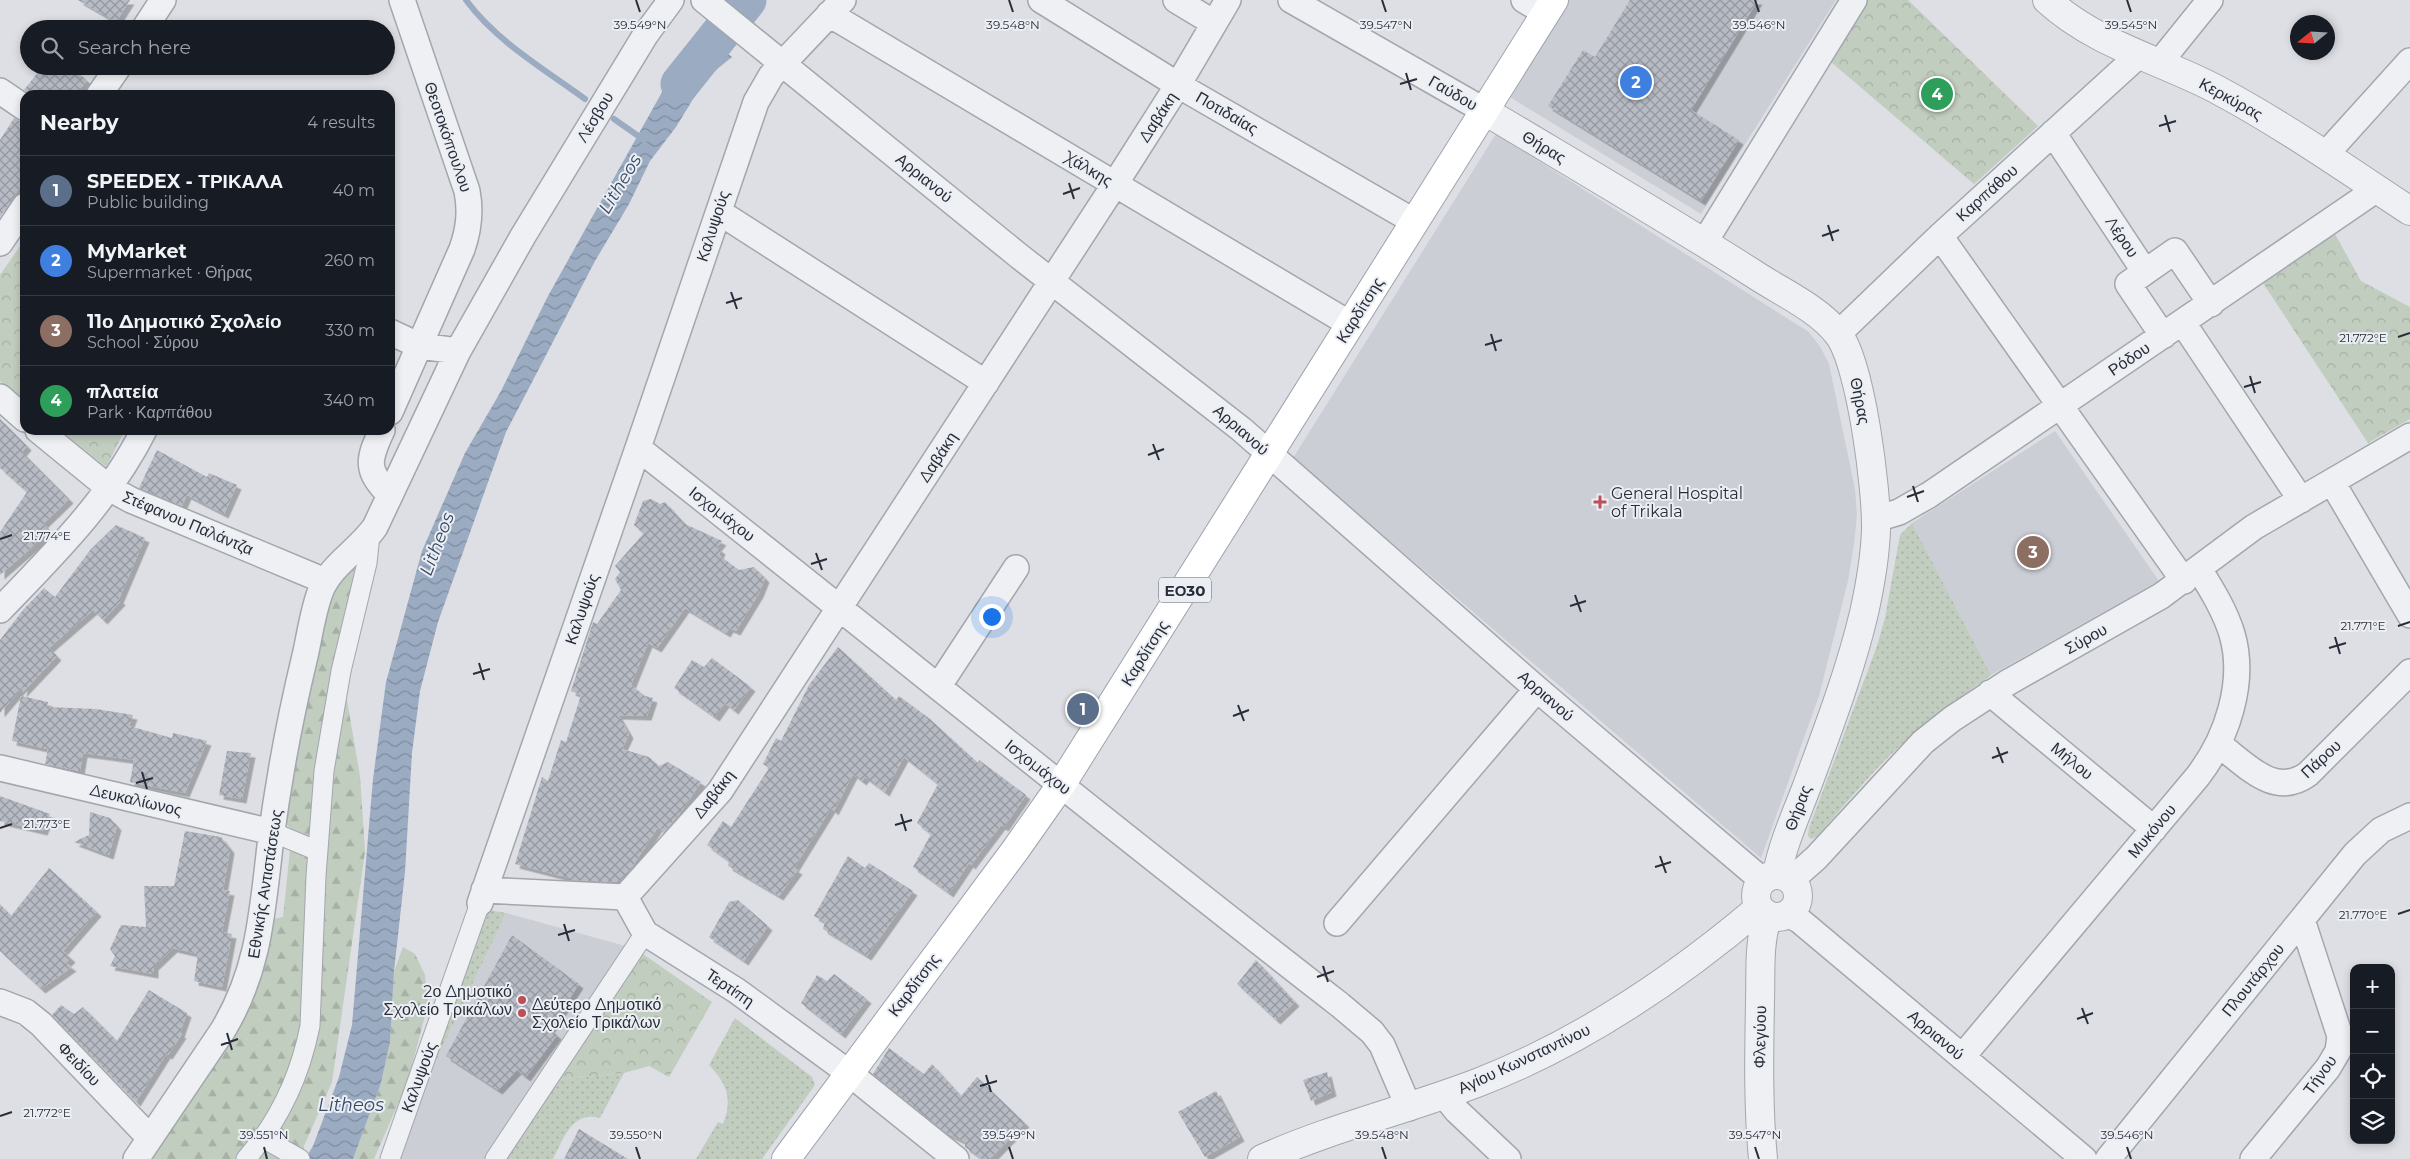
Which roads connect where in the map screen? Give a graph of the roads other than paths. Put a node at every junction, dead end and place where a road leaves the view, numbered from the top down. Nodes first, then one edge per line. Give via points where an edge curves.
1 (163, 0) edge
2 (402, 0) edge
3 (671, 0) edge
4 (704, 0) edge
5 (1041, 0) edge
6 (1176, 0) edge
7 (1228, 0) edge
8 (1291, 0) edge
9 (1854, 0) edge
10 (2047, 0) edge
11 (2210, 0) edge
12 (1541, 4) edge
13 (836, 7) edge
14 (150, 20) edge
15 (1214, 23) junction
16 (2149, 59) junction
17 (2410, 61) edge
18 (780, 64) junction
19 (113, 75) edge
20 (1178, 85) junction
21 (102, 90) edge
22 (0, 91) edge
23 (20, 105) edge
24 (1485, 111) junction
25 (2053, 133) junction
26 (2325, 155) junction
27 (1115, 184) junction
28 (2377, 189) junction
29 (2410, 211) edge
30 (718, 212) junction
31 (20, 213) edge
32 (1415, 222) junction
33 (1940, 236) junction
34 (0, 243) edge
35 (1704, 243) junction
36 (2146, 272) junction
37 (1052, 281) junction
38 (2211, 304) junction
39 (1350, 324) junction
40 (2173, 329) junction
41 (395, 334) edge
42 (1838, 334) junction
43 (420, 346) junction
44 (458, 351) junction
45 (986, 383) junction
46 (0, 397) edge
47 (395, 401) edge
48 (2061, 406) junction
49 (20, 415) edge
50 (44, 435) edge
51 (141, 435) edge
52 (380, 435) edge
53 (2410, 436) edge
54 (638, 448) junction
55 (1270, 456) junction
56 (2332, 482) junction
57 (109, 488) junction
58 (390, 495) junction
59 (2301, 500) junction
60 (1876, 519) junction
61 (370, 535) junction
62 (1016, 568) dead end
63 (2191, 575) junction
64 (325, 581) junction
65 (840, 608) junction
66 (0, 610) edge
67 (2410, 615) edge
68 (2410, 672) edge
69 (938, 688) junction
70 (1537, 689) junction
71 (1990, 693) junction
72 (2218, 744) junction
73 (0, 768) edge
74 (1061, 786) junction
75 (2410, 816) edge
76 (2154, 829) junction
77 (272, 832) junction
78 (318, 851) junction
79 (1777, 878) junction
80 (482, 897) junction
81 (625, 897) junction
82 (1771, 912) junction
83 (2302, 920) junction
84 (1337, 923) dead end
85 (645, 933) junction
86 (0, 1002) edge
87 (1962, 1057) junction
88 (849, 1072) junction
89 (1444, 1095) junction
90 (1409, 1108) junction
91 (150, 1138) junction
92 (263, 1138) junction
93 (136, 1159) edge
94 (246, 1159) edge
95 (300, 1159) edge
96 (390, 1159) edge
97 (495, 1159) edge
98 (786, 1159) edge
99 (956, 1159) edge
100 (1262, 1159) edge
101 (1508, 1159) edge
102 (1762, 1159) edge
103 (2084, 1159) edge
104 (2108, 1159) edge
105 (2253, 1159) edge

1 - 14 street
2 - 43 street, Θεοτοκόπουλου via 470,208 466,239
3 - 44 street, Λέσβου via 646,34 523,236
4 - 18 street, Αρριανού
5 - 20 street, Ποτιδαίας
6 - 15 street
7 - 15 street, Δαβάκη
8 - 24 street, Γαύδου
9 - 35 street
10 - 16 street, Κερκύρας via 2112,44
11 - 16 street, Καρπάθου
12 - 24 main road, Καρδίτσης / ΕΟ30
13 - 18 street, Καλυψούς
13 - 27 street, Χάλκης
15 - 20 street, Δαβάκη
16 - 25 street, Καρπάθου
16 - 26 street, Κερκύρας via 2215,89
17 - 26 street
18 - 30 street, Καλυψούς via 766,81 756,102
18 - 37 street, Αρριανού
19 - 21 street
20 - 27 street, Δαβάκη
20 - 32 street, Ποτιδαίας
22 - 23 street
24 - 32 main road, Καρδίτσης / ΕΟ30
24 - 35 street, Θήρας
25 - 33 street, Καρπάθου
25 - 36 street, Λέρου
26 - 28 street, Κερκύρας
27 - 37 street, Δαβάκη
27 - 39 street, Χάλκης
28 - 29 street, Κερκύρας
28 - 38 street, Ρόδου
30 - 45 street
30 - 54 street, Καλυψούς
31 - 34 street
32 - 39 main road, Καρδίτσης / ΕΟ30
33 - 42 street, Καρπάθου
33 - 48 street, Μυκόνου
35 - 42 street, Θήρας via 1814,313
36 - 38 street via 2175,251
36 - 40 street, Λέρου via 2128,284
37 - 45 street, Δαβάκη
37 - 55 street, Αρριανού via 1241,429
38 - 40 street, Ρόδου
39 - 55 main road, Καρδίτσης / ΕΟ30
40 - 48 street, Ρόδου
40 - 59 street
41 - 43 street
42 - 60 street, Θήρας via 1850,356 1858,389
43 - 44 street
43 - 47 street, Θεοτοκόπουλου
44 - 58 street, Λέσβου
45 - 65 street, Δαβάκη
46 - 49 street
48 - 60 street, Ρόδου via 1916,503
48 - 63 street, Μυκόνου
50 - 57 street, Στέφανου Παλάντζα
51 - 57 street
52 - 58 street via 370,459 370,468 376,481
53 - 56 street, Σύρου
54 - 65 street, Ισχομάχου
54 - 80 street, Καλυψούς
55 - 70 street, Αρριανού
55 - 74 main road, Καρδίτσης / ΕΟ30
56 - 59 street, Σύρου
56 - 67 street
57 - 64 street, Στέφανου Παλάντζα via 130,500
57 - 66 street via 66,540
58 - 61 street, Λέσβου
59 - 63 street, Σύρου via 2239,537
60 - 79 street, Θήρας via 1874,553 1863,614 1832,716 1787,836
61 - 64 street, Λέσβου
61 - 78 street via 367,563 329,737
62 - 69 street
63 - 71 street, Σύρου via 2129,615
63 - 72 street, Μυκόνου via 2225,615 2236,651 2234,692
64 - 77 street, Εθνικής Αντιστάσεως via 318,598 297,689
65 - 69 street, Ισχομάχου
65 - 81 street, Δαβάκη via 720,791
68 - 72 street, Πάρου via 2296,782 2272,783
69 - 74 street, Ισχομάχου
70 - 79 street, Αρριανού
70 - 84 street
71 - 76 street, Μήλου
71 - 79 street, Σύρου via 1923,742 1816,858
72 - 76 street, Μυκόνου via 2207,766
73 - 77 street, Δευκαλίωνος
74 - 88 main road, Καρδίτσης / ΕΟ30
74 - 90 street, Ισχομάχου via 1372,1032 1382,1045
75 - 83 street, Πλουτάρχου via 2381,830 2364,844
76 - 87 street, Μυκόνου
77 - 78 street
77 - 91 street, Εθνικής Αντιστάσεως via 259,936 248,978 223,1030
78 - 92 street via 310,1026 306,1049 293,1087
79 - 82 street, Θήρας via 1755,896
79 - 82 street via 1798,892 1798,898 1792,910
80 - 81 street
80 - 96 street, Καλυψούς
81 - 85 street, Τερτίπη
82 - 87 street, Αρριανού via 1799,920
82 - 89 street, Αγίου Κωνσταντίνου via 1602,1022 1538,1055
82 - 102 street, Φλεγύου via 1763,930 1761,974 1759,1088
83 - 104 street, Πλουτάρχου
83 - 105 street, Τήνου via 2336,1022 2340,1045 2328,1068
85 - 88 street, Τερτίπη via 737,991
85 - 97 street
86 - 91 street, Φειδίου via 26,1012 41,1024
87 - 103 street, Αρριανού
88 - 98 main road, Καρδίτσης / ΕΟ30
88 - 99 street, Τερτίπη
89 - 90 street, Αγίου Κωνσταντίνου
89 - 101 street
90 - 100 street, Αγίου Κωνσταντίνου via 1297,1144
91 - 93 street, Εθνικής Αντιστάσεως
92 - 94 street
92 - 95 street

